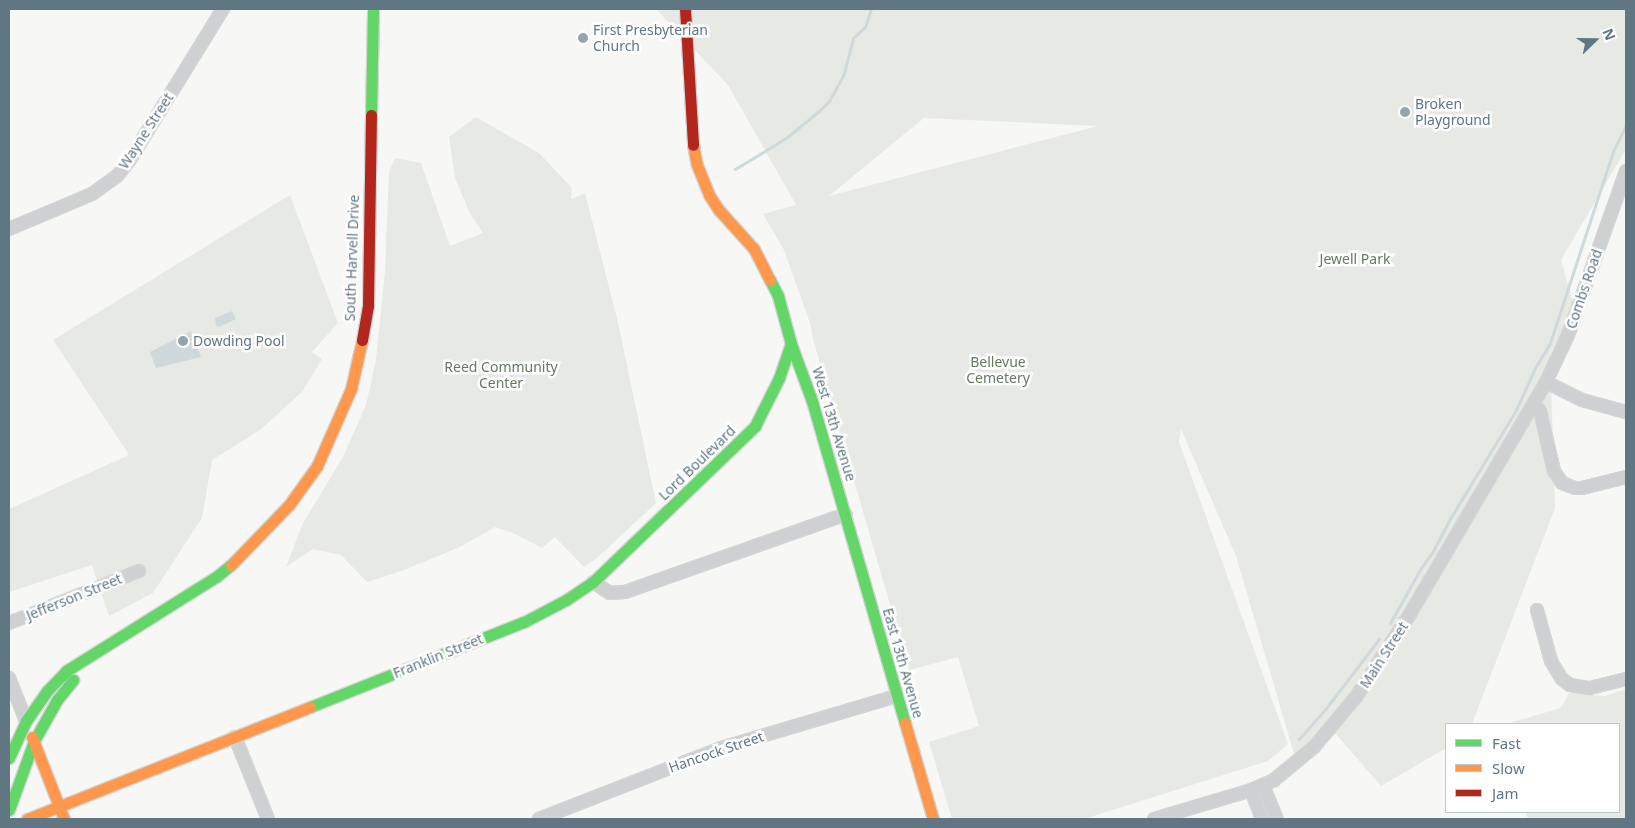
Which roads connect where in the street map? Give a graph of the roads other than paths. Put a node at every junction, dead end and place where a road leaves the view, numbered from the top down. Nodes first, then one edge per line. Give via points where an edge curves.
1 (223, 9) edge
2 (373, 9) edge
3 (685, 9) edge
4 (1626, 171) edge
5 (9, 229) edge
6 (791, 344) junction
7 (1546, 382) junction
8 (1534, 403) junction
9 (1626, 412) edge
10 (1626, 477) edge
11 (846, 514) junction
12 (139, 571) dead end
13 (593, 582) junction
14 (1537, 610) dead end
15 (9, 623) edge
16 (111, 641) junction
17 (9, 678) edge
18 (1626, 679) edge
19 (897, 696) junction
20 (26, 721) junction
21 (235, 737) junction
22 (34, 740) junction
23 (9, 758) edge
24 (1264, 785) junction
25 (1251, 790) junction
26 (60, 806) junction
27 (9, 810) edge
28 (27, 819) edge
29 (64, 819) edge
30 (268, 819) edge
31 (539, 819) edge
32 (934, 819) edge
33 (1154, 819) edge
34 (1262, 819) edge
35 (1277, 819) edge

1 - 5 street, Wayne Street via 117,176 92,194
2 - 16 street, South Harvell Drive via 368,304 359,360 340,419 303,487 255,544 216,577
3 - 6 street, West 13th Avenue via 697,165 718,209 762,261 778,296
4 - 7 street, Combs Road via 1568,335
6 - 11 street, West 13th Avenue
6 - 13 street, Lord Boulevard via 779,378 755,426
7 - 8 street, Combs Road
7 - 9 street via 1599,406
8 - 10 street via 1540,411 1554,471 1562,483 1582,488
8 - 24 street, Main Street via 1364,686 1314,747 1288,771
11 - 13 street via 625,592 610,593
11 - 19 street, East 13th Avenue
12 - 15 street, Jefferson Street
13 - 21 street, Franklin Street via 554,608 524,622
14 - 18 street via 1551,661 1562,679 1570,685 1590,688
16 - 20 street, South Harvell Drive via 66,671
16 - 22 street, South Harvell Drive via 70,683
17 - 20 street
19 - 31 street, Hancock Street via 722,748
19 - 32 street, East 13th Avenue
20 - 22 street
20 - 23 street, South Harvell Drive
21 - 26 street, Franklin Street
21 - 30 street
22 - 26 street
22 - 27 street, South Harvell Drive
24 - 25 street, Main Street
24 - 35 street
25 - 33 street, Main Street
25 - 34 street
26 - 28 street, Franklin Street
26 - 29 street

